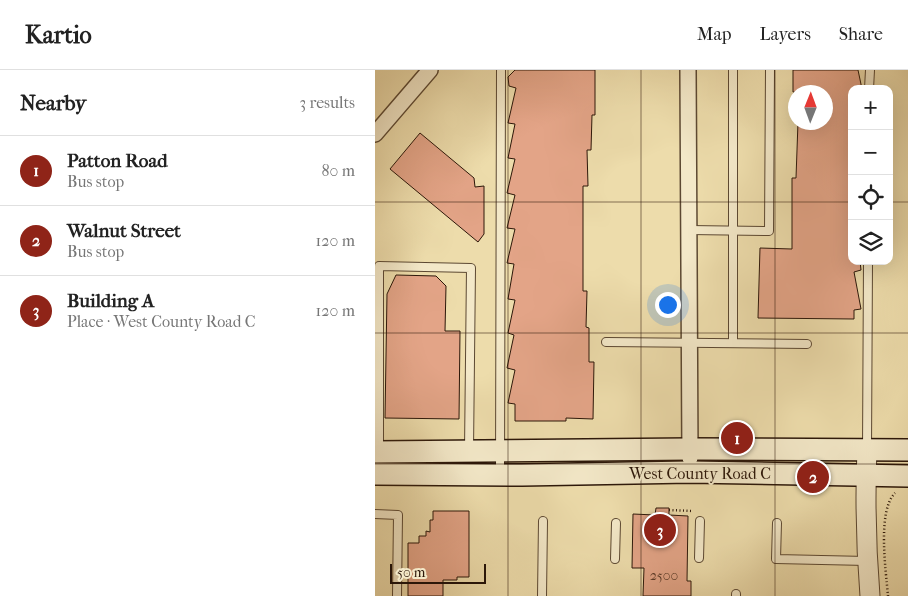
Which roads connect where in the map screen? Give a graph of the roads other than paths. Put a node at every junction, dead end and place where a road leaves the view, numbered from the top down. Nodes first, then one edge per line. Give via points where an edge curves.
1 (501, 70) edge
2 (688, 70) edge
3 (733, 70) edge
4 (770, 70) edge
5 (870, 70) edge
6 (427, 71) edge
7 (869, 85) edge
8 (377, 129) edge
9 (689, 230) junction
10 (733, 230) junction
11 (868, 265) edge
12 (377, 327) edge
13 (606, 342) dead end
14 (689, 343) junction
15 (733, 343) junction
16 (807, 344) dead end
17 (690, 449) junction
18 (867, 449) junction
19 (908, 450) edge
20 (377, 452) edge
21 (469, 452) junction
22 (496, 452) junction
23 (690, 472) junction
24 (375, 474) edge
25 (496, 475) junction
26 (866, 475) junction
27 (903, 483) edge
28 (375, 514) edge
29 (543, 521) dead end
30 (700, 521) dead end
31 (616, 523) dead end
32 (777, 523) dead end
33 (699, 558) dead end
34 (615, 559) dead end
35 (867, 561) junction
36 (397, 596) edge
37 (542, 596) edge
38 (870, 596) edge

1 - 22 lane
2 - 9 street
3 - 10 lane
4 - 10 lane via 769,231
5 - 7 lane
6 - 8 street
9 - 10 lane
9 - 14 street
10 - 15 lane
11 - 18 lane
12 - 20 lane
12 - 21 lane via 379,266 471,268
13 - 14 lane
14 - 15 lane
14 - 17 street
15 - 16 lane
17 - 18 main road, West County Road C
17 - 22 main road, West County Road C
17 - 23 street
18 - 19 main road, West County Road C
18 - 26 street
20 - 21 main road, West County Road C
21 - 22 main road, West County Road C
22 - 25 lane
23 - 25 main road, West County Road C
23 - 26 main road, West County Road C
24 - 25 main road, West County Road C
26 - 27 main road, West County Road C
26 - 35 street
28 - 36 lane via 398,515
29 - 37 lane
30 - 33 lane
31 - 34 lane
32 - 35 lane via 776,559
35 - 38 street

